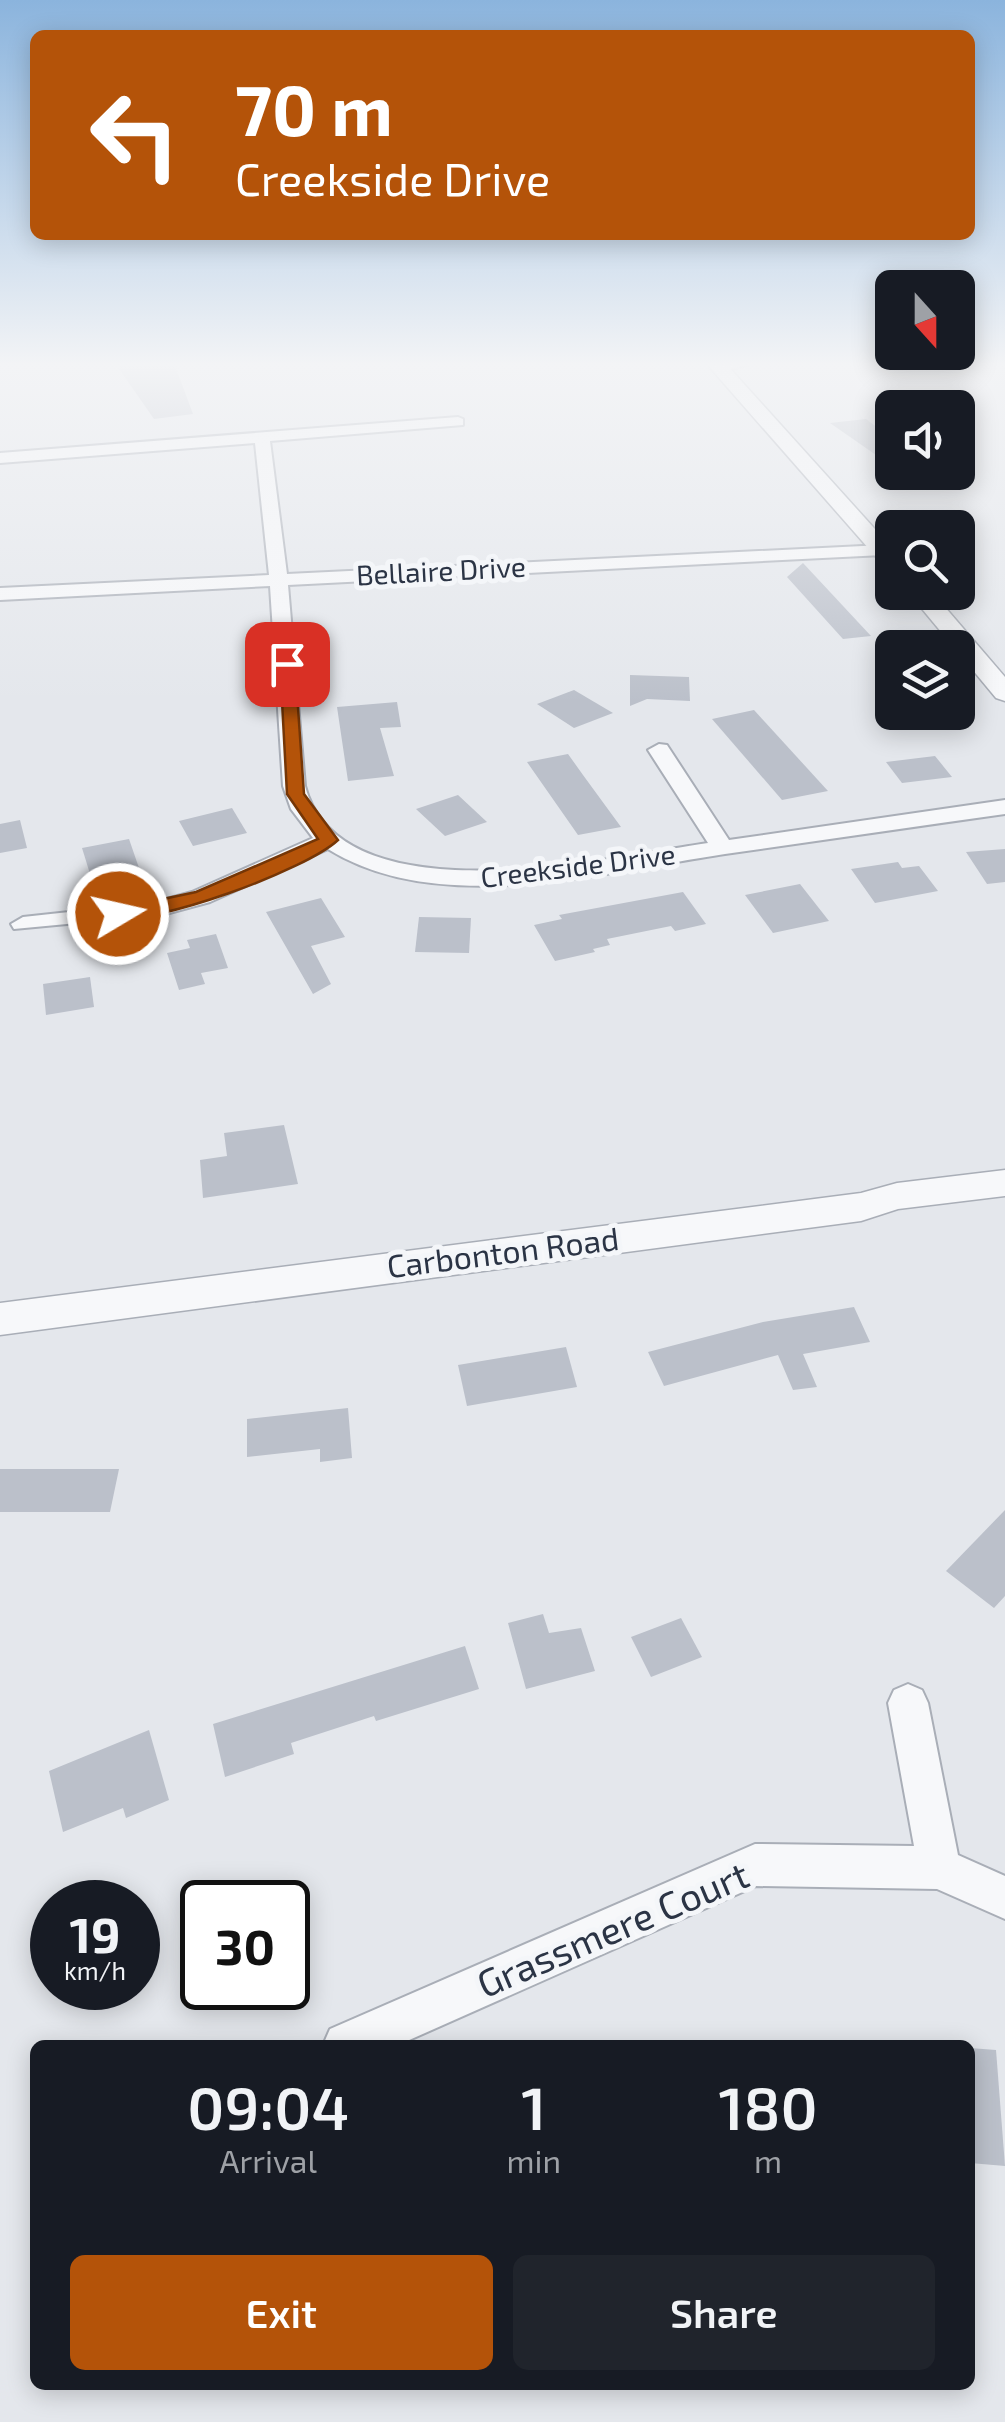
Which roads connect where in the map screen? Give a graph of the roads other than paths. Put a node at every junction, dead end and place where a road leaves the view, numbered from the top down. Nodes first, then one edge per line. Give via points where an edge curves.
1 (266, 476) edge
2 (816, 476) edge
3 (875, 541) edge
4 (875, 556) edge
5 (278, 579) junction
6 (0, 594) edge
7 (934, 610) edge
8 (1005, 693) edge
9 (659, 750) dead end
10 (1005, 807) edge
11 (329, 840) junction
12 (722, 847) junction
13 (23, 924) dead end
14 (1005, 1184) edge
15 (0, 1319) edge
16 (908, 1703) dead end
17 (939, 1868) junction
18 (1005, 1898) edge
19 (357, 2040) edge

1 - 5 street, Creekside Drive
2 - 3 street
4 - 5 street, Bellaire Drive
5 - 6 street, Bellaire Drive
5 - 11 street, Creekside Drive via 296,794
7 - 8 street
9 - 12 street
10 - 12 street, Creekside Drive
11 - 12 street, Creekside Drive via 371,859 464,880
11 - 13 street via 201,897 153,910
14 - 15 street, Carbonton Road
16 - 17 street
17 - 18 street, Grassmere Court
17 - 19 street, Grassmere Court via 755,1865

